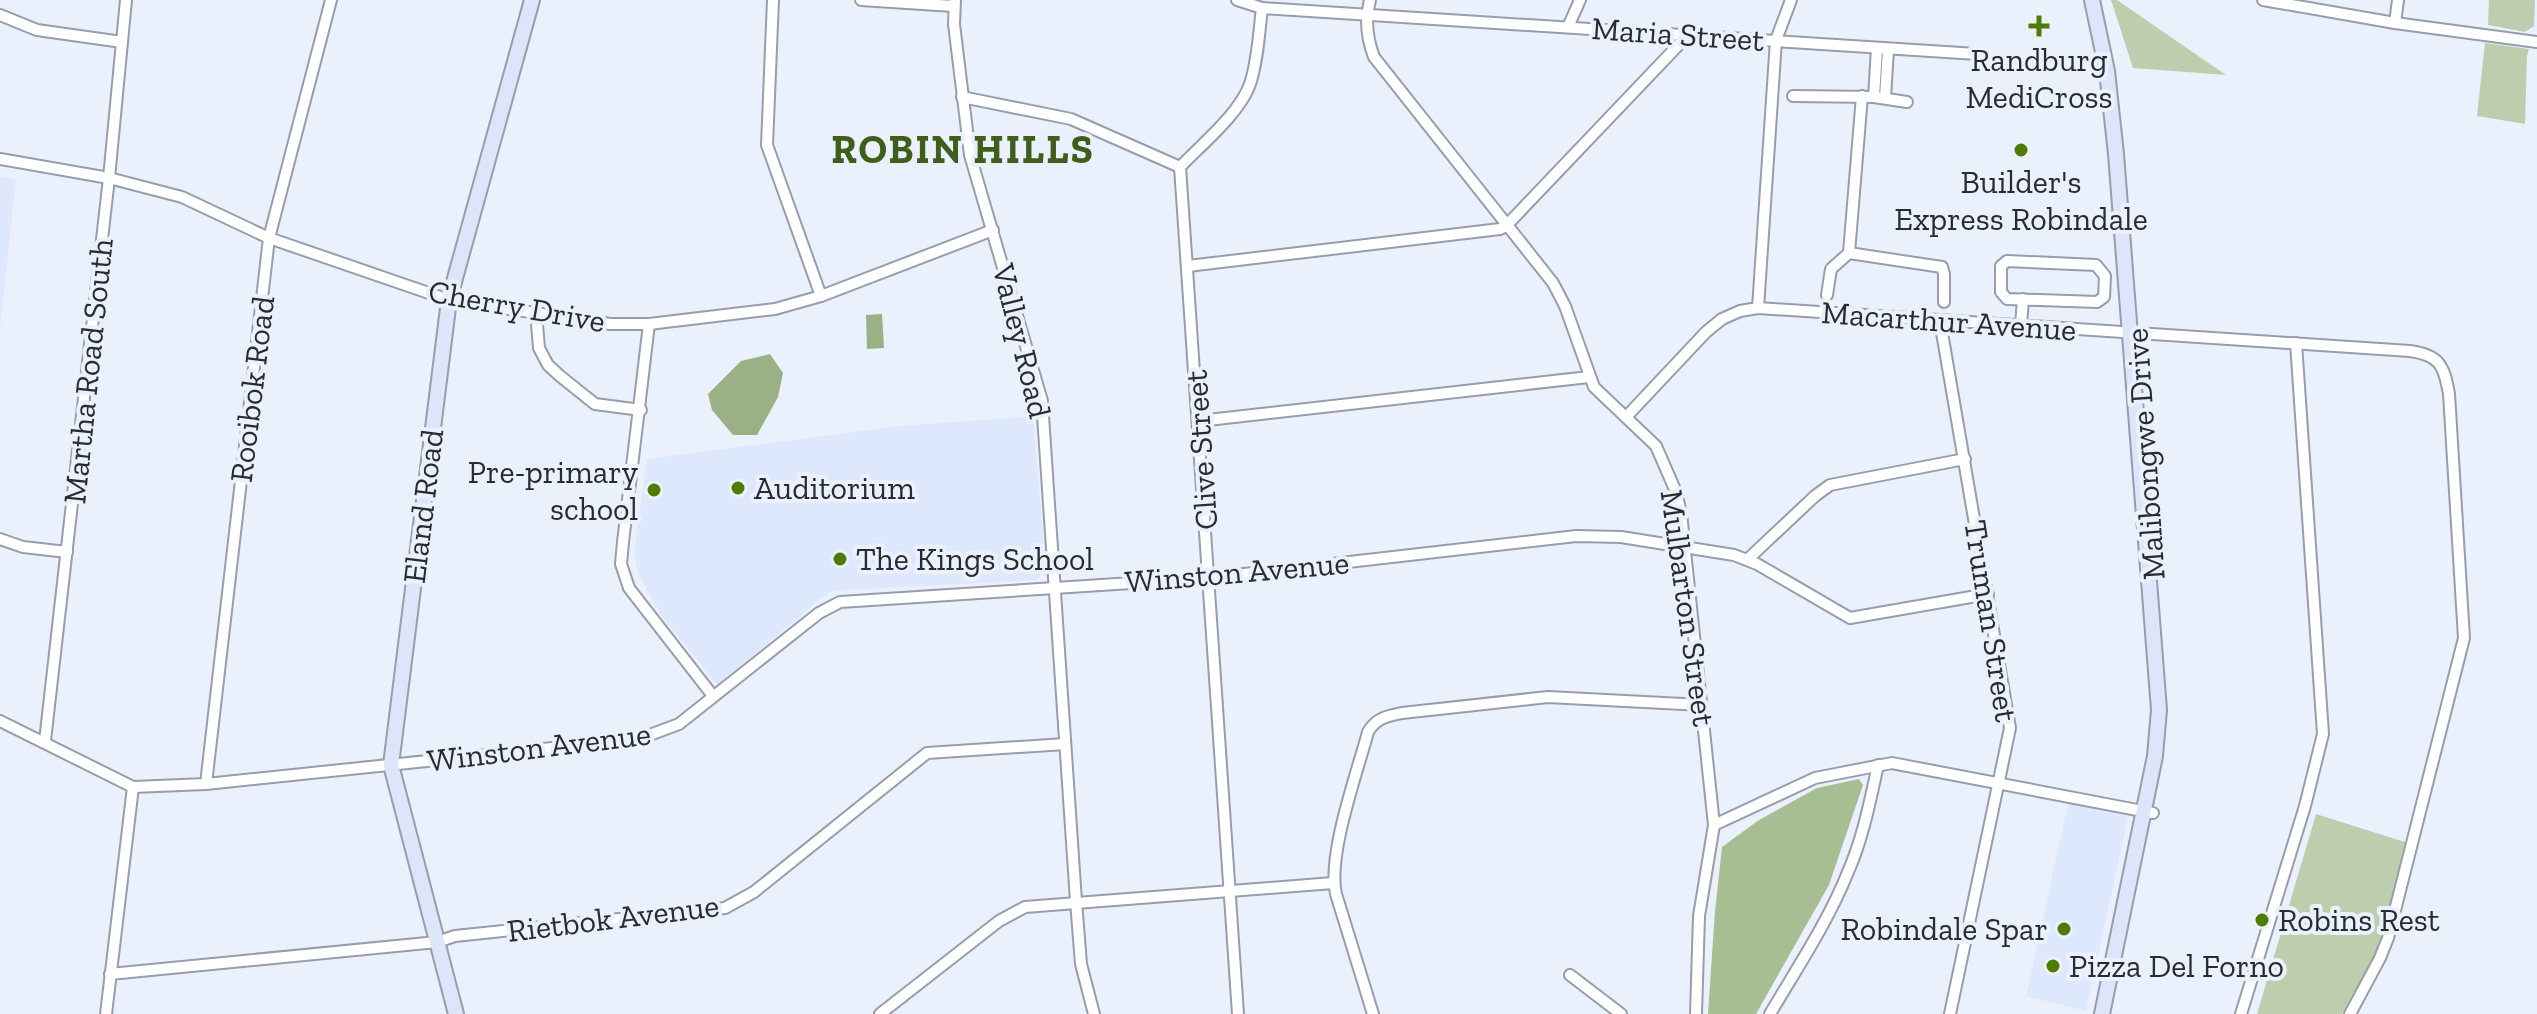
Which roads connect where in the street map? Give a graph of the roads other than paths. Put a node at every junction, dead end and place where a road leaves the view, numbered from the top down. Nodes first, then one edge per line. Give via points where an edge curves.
1 (126, 0) edge
2 (331, 0) edge
3 (532, 0) edge
4 (773, 0) edge
5 (861, 0) edge
6 (1237, 0) edge
7 (1370, 0) edge
8 (1580, 0) edge
9 (1791, 0) edge
10 (2094, 0) edge
11 (2263, 0) edge
12 (2398, 0) edge
13 (954, 3) edge
14 (1262, 8) junction
15 (1366, 14) junction
16 (0, 15) edge
17 (2395, 23) junction
18 (1568, 27) junction
19 (1688, 35) junction
20 (1776, 40) junction
21 (122, 42) junction
22 (2537, 42) edge
23 (1883, 49) junction
24 (1977, 54) dead end
25 (1793, 96) dead end
26 (1862, 96) junction
27 (962, 97) junction
28 (1880, 98) junction
29 (1907, 102) dead end
30 (0, 159) edge
31 (1180, 167) junction
32 (109, 178) junction
33 (1506, 226) junction
34 (993, 230) junction
35 (269, 238) junction
36 (1849, 253) junction
37 (1188, 266) junction
38 (1827, 295) dead end
39 (821, 296) junction
40 (2023, 299) junction
41 (449, 300) junction
42 (1944, 302) dead end
43 (1758, 308) junction
44 (536, 312) junction
45 (1940, 321) junction
46 (649, 324) junction
47 (2021, 326) junction
48 (2134, 333) junction
49 (2296, 343) junction
50 (1589, 377) junction
51 (641, 410) junction
52 (1626, 417) junction
53 (1199, 421) junction
54 (1965, 459) junction
55 (0, 539) edge
56 (1684, 546) junction
57 (67, 552) junction
58 (1748, 559) junction
59 (1209, 578) junction
60 (1055, 588) junction
61 (1988, 594) junction
62 (713, 696) junction
63 (1702, 705) junction
64 (0, 721) edge
65 (45, 741) junction
66 (1065, 744) junction
67 (391, 765) junction
68 (1878, 765) junction
69 (206, 784) junction
70 (1999, 784) junction
71 (133, 787) junction
72 (2149, 813) junction
73 (1714, 825) junction
74 (1333, 883) junction
75 (1230, 891) junction
76 (1076, 901) junction
77 (437, 942) junction
78 (110, 974) junction
79 (1570, 975) dead end
80 (106, 1014) edge
81 (456, 1014) edge
82 (880, 1014) edge
83 (1094, 1014) edge
84 (1238, 1014) edge
85 (1373, 1014) edge
86 (1621, 1014) edge
87 (1696, 1014) edge
88 (1770, 1014) edge
89 (1950, 1014) edge
90 (2102, 1014) edge
91 (2241, 1014) edge
92 (2350, 1014) edge

1 - 21 street, Martha Road South
2 - 35 street, Rooibok Road
3 - 41 street, Eland Road
4 - 39 street via 767,145
5 - 13 street
6 - 14 street, Maria Street
7 - 15 street
8 - 18 street
9 - 20 street
10 - 48 street, Malibongwe Drive via 2110,93
11 - 17 street
12 - 17 street
13 - 27 street, Valley Road
14 - 15 street, Maria Street
14 - 31 street via 1247,92
15 - 18 street, Maria Street
15 - 33 street, Mulbarton Street via 1378,63
16 - 21 street via 37,30
17 - 22 street
18 - 19 street, Maria Street
19 - 20 street, Maria Street
19 - 33 street
20 - 23 street, Maria Street
20 - 43 street
21 - 32 street, Martha Road South
23 - 24 street, Maria Street
23 - 28 street
25 - 26 street
26 - 28 street
26 - 36 street
27 - 31 street via 1071,119
27 - 34 street, Valley Road via 973,168
28 - 29 street
30 - 32 street, Cherry Drive
31 - 37 street, Clive Street
32 - 35 street, Cherry Drive via 197,202
32 - 57 street, Martha Road South
33 - 37 street
33 - 50 street, Mulbarton Street via 1557,290
34 - 39 street, Cherry Drive
34 - 60 street, Valley Road via 1042,401
35 - 41 street, Cherry Drive
35 - 69 street, Rooibok Road
36 - 38 street via 1831,269
36 - 42 street via 1942,267
37 - 53 street, Clive Street
39 - 46 street, Cherry Drive via 775,309
40 - 40 street via 2001,294 2004,262 2096,265 2103,272 2104,295 2099,301
40 - 47 street
41 - 44 street, Cherry Drive
41 - 67 street, Eland Road
43 - 45 street, Macarthur Avenue
43 - 52 street, Macarthur Avenue via 1722,319 1706,332
44 - 46 street, Cherry Drive
44 - 51 street via 539,348 548,365 595,404
45 - 47 street, Macarthur Avenue
45 - 54 street, Truman Street
46 - 51 street
47 - 48 street, Macarthur Avenue
48 - 49 street, Macarthur Avenue
48 - 72 street, Malibongwe Drive via 2159,710
49 - 91 street via 2323,734
49 - 92 street, Macarthur Avenue via 2410,351 2435,358 2447,380 2464,638 2388,938
50 - 52 street, Mulbarton Street
50 - 53 street
51 - 62 street via 623,574
52 - 56 street, Mulbarton Street via 1661,455 1678,500
53 - 59 street, Clive Street
54 - 58 street via 1830,485
54 - 61 street, Truman Street
55 - 57 street
56 - 58 street, Winston Avenue
56 - 59 street, Winston Avenue via 1576,536
56 - 63 street, Mulbarton Street
57 - 65 street, Martha Road South
58 - 61 street, Winston Avenue via 1850,618
59 - 60 street, Winston Avenue
59 - 75 street, Clive Street
60 - 62 street, Winston Avenue via 834,604
60 - 66 street, Valley Road
61 - 70 street, Truman Street via 2010,728
62 - 67 street, Winston Avenue via 679,724 639,739
63 - 73 street, Mulbarton Street
63 - 74 street via 1548,697 1380,718 1368,732 1338,843
64 - 65 street, Winston Avenue
65 - 71 street, Winston Avenue
66 - 76 street, Valley Road
66 - 77 street, Rietbok Avenue via 927,753 754,892 725,908
67 - 69 street, Winston Avenue
67 - 77 street, Eland Road
68 - 70 street via 1914,765
68 - 73 street via 1815,778
68 - 88 street via 1849,870
69 - 71 street, Winston Avenue
70 - 72 street
70 - 89 street, Truman Street
71 - 78 street
72 - 90 street, Malibongwe Drive
73 - 87 street, Mulbarton Street via 1699,916
74 - 75 street
74 - 85 street
75 - 76 street
75 - 84 street, Clive Street
76 - 82 street via 1032,905 1011,914
76 - 83 street, Valley Road via 1081,964
77 - 78 street, Rietbok Avenue
77 - 81 street, Eland Road
78 - 80 street
79 - 86 street

